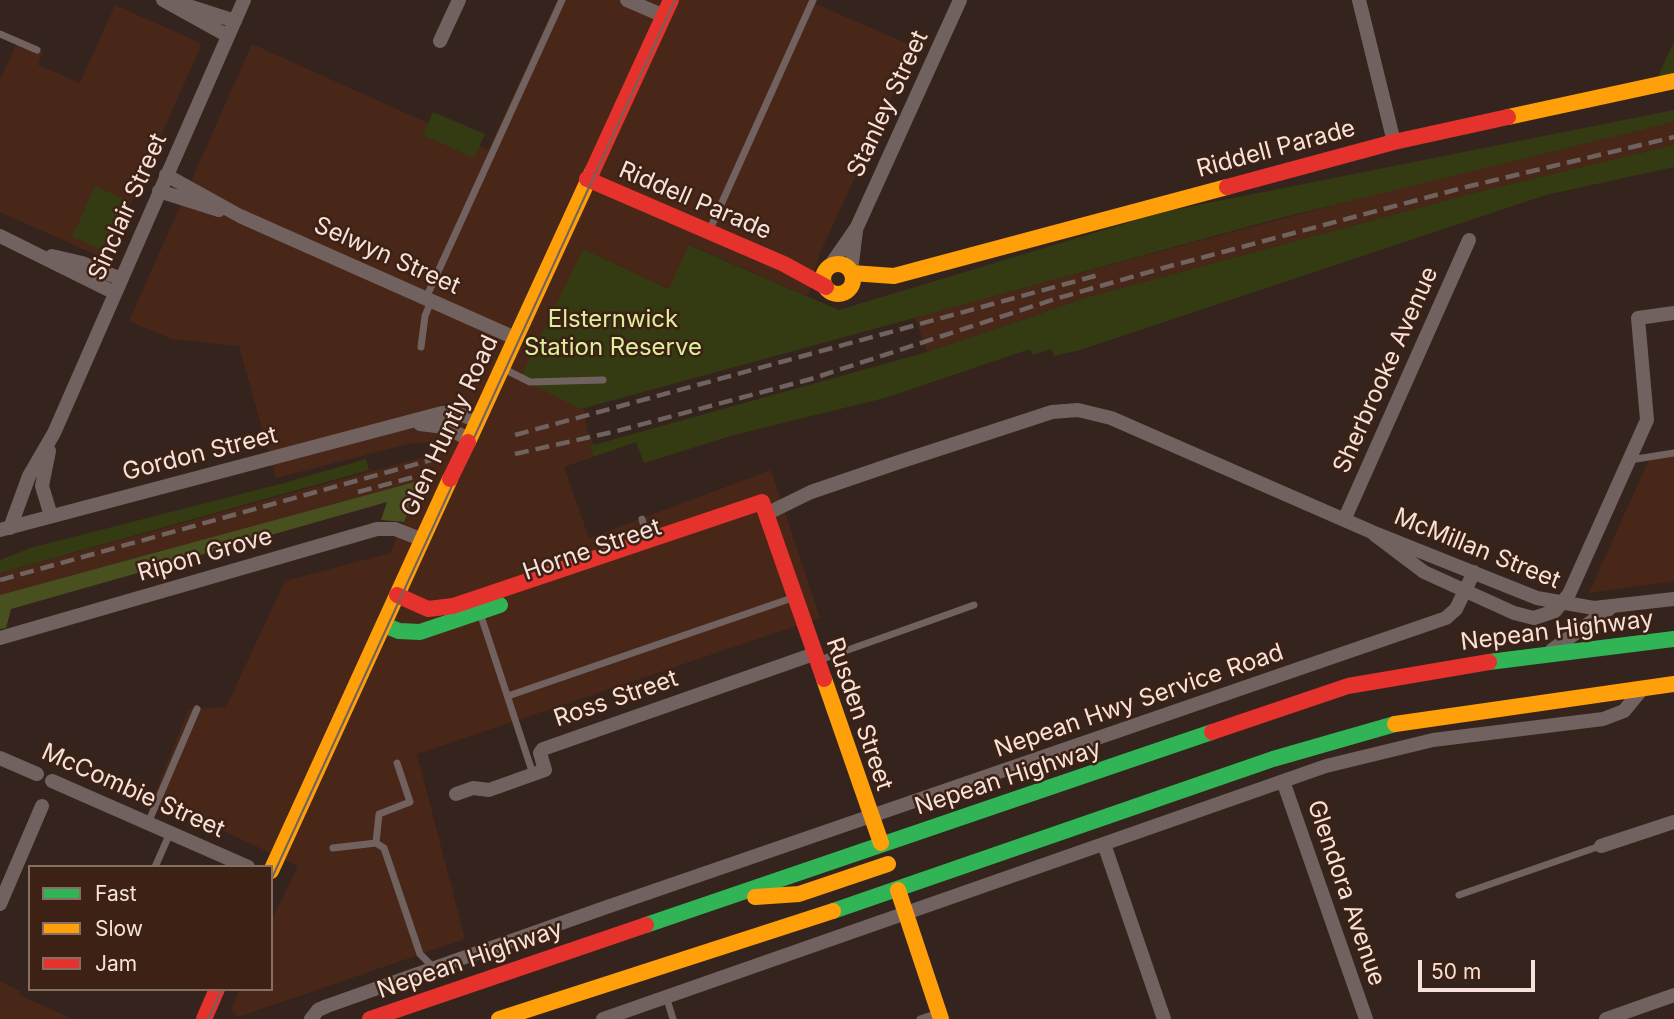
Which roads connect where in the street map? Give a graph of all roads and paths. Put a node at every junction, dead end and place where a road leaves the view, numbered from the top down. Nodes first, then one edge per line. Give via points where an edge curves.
1 (166, 0) edge
2 (244, 0) edge
3 (458, 0) edge
4 (562, 0) edge
5 (627, 0) edge
6 (671, 0) edge
7 (813, 0) edge
8 (960, 0) edge
9 (1359, 0) edge
10 (664, 16) junction
11 (235, 21) junction
12 (0, 34) edge
13 (228, 36) junction
14 (440, 41) dead end
15 (37, 50) dead end
16 (1674, 81) edge
17 (1394, 142) junction
18 (166, 175) junction
19 (587, 180) junction
20 (159, 191) junction
21 (240, 216) junction
22 (857, 226) junction
23 (708, 232) junction
24 (0, 236) edge
25 (1469, 240) dead end
26 (784, 264) junction
27 (829, 267) junction
28 (851, 272) junction
29 (894, 276) junction
30 (118, 286) junction
31 (826, 287) junction
32 (845, 292) junction
33 (428, 299) junction
34 (1674, 313) edge
35 (515, 338) junction
36 (421, 347) dead end
37 (502, 368) junction
38 (603, 380) dead end
39 (1078, 410) joint
40 (478, 421) junction
41 (411, 423) junction
42 (54, 433) junction
43 (468, 440) junction
44 (1674, 453) edge
45 (1630, 460) junction
46 (764, 508) junction
47 (51, 516) junction
48 (1345, 518) junction
49 (642, 519) dead end
50 (5, 529) edge
51 (1371, 532) junction
52 (423, 540) junction
53 (660, 542) junction
54 (1474, 572) junction
55 (1465, 591) junction
56 (397, 595) junction
57 (795, 597) junction
58 (1674, 599) edge
59 (1562, 604) junction
60 (974, 605) dead end
61 (478, 606) junction
62 (1612, 607) junction
63 (384, 625) junction
64 (0, 638) edge
65 (1674, 639) edge
66 (1542, 656) junction
67 (816, 658) junction
68 (1674, 684) edge
69 (1643, 688) junction
70 (508, 696) junction
71 (197, 709) dead end
72 (0, 758) edge
73 (397, 763) dead end
74 (37, 774) joint
75 (534, 775) junction
76 (52, 780) joint
77 (1283, 781) junction
78 (456, 794) dead end
79 (42, 806) dead end
80 (871, 818) junction
81 (1674, 822) edge
82 (148, 823) junction
83 (170, 832) junction
84 (376, 843) junction
85 (881, 843) junction
86 (1104, 844) junction
87 (1601, 846) joint
88 (333, 848) dead end
89 (888, 864) junction
90 (156, 865) edge
91 (244, 865) edge
92 (273, 867) edge
93 (898, 890) junction
94 (1459, 895) dead end
95 (733, 897) junction
96 (0, 904) edge
97 (906, 915) junction
98 (434, 969) junction
99 (394, 983) junction
100 (216, 991) edge
101 (666, 995) junction
102 (1674, 995) edge
103 (410, 1005) junction
104 (315, 1015) edge
105 (940, 1016) edge
106 (204, 1019) edge
107 (370, 1019) edge
108 (499, 1019) edge
109 (603, 1019) edge
110 (673, 1019) edge
111 (920, 1019) edge
112 (1164, 1019) edge
113 (1366, 1019) edge
114 (1606, 1019) edge

1 - 11 street
1 - 13 street
2 - 11 street, Sinclair Street
3 - 14 street
4 - 33 lane
5 - 10 street
6 - 10 main road, Glen Huntly Road
7 - 23 lane
8 - 22 street, Stanley Street
9 - 17 street
10 - 19 main road, Glen Huntly Road
11 - 13 street, Sinclair Street
12 - 15 lane
13 - 18 street, Sinclair Street
16 - 17 main road, Riddell Parade
17 - 29 main road, Riddell Parade
18 - 20 street, Sinclair Street
18 - 21 street, Selwyn Street
19 - 23 main road, Riddell Parade
19 - 35 main road, Glen Huntly Road
20 - 21 street, Selwyn Street
20 - 30 street, Sinclair Street
21 - 33 street, Selwyn Street
22 - 27 street, Stanley Street
22 - 28 street, Stanley Street
23 - 26 main road, Riddell Parade
24 - 30 street
25 - 48 street, Sherbrooke Avenue
26 - 27 main road, Riddell Parade
26 - 31 main road, Riddell Parade
27 - 28 main road via 840,264
27 - 31 main road
28 - 29 main road, Riddell Parade
28 - 32 main road via 852,284
29 - 32 main road, Riddell Parade via 876,288
30 - 42 street, Sinclair Street
31 - 32 main road via 835,293
33 - 35 street, Selwyn Street
33 - 36 lane
34 - 45 street via 1638,318 1648,415
35 - 37 main road, Glen Huntly Road
37 - 38 lane via 528,382
37 - 40 main road, Glen Huntly Road
39 - 46 street, Horne Street via 1031,418
39 - 48 street, McMillan Street via 1111,418
40 - 41 street, Gordon Street via 447,412
40 - 43 main road, Glen Huntly Road
41 - 43 street, Gordon Street via 444,427
41 - 47 street, Gordon Street
42 - 47 street, Sinclair Street via 43,486
42 - 50 street, Sinclair Street
43 - 52 main road, Glen Huntly Road, bridge
44 - 45 lane
45 - 59 street
46 - 53 main road, Horne Street
46 - 57 main road, Rusden Street
47 - 50 street, Gordon Street
48 - 51 street, McMillan Street
49 - 53 lane
51 - 54 street, McMillan Street
51 - 55 street, McMillan Street via 1406,561
52 - 56 main road, Glen Huntly Road
52 - 64 street, Ripon Grove via 395,529 377,529
53 - 61 main road, Horne Street
54 - 55 street, Nepean Hwy Service Road
54 - 59 street, McMillan Street
55 - 59 street, McMillan Street via 1527,617 1546,616
55 - 80 street, Nepean Hwy Service Road via 1447,618
56 - 61 main road, Horne Street via 431,610
56 - 63 main road, Glen Huntly Road
57 - 67 main road, Rusden Street
57 - 70 lane
58 - 62 street
59 - 62 street
60 - 67 lane
61 - 63 main road, Horne Street via 416,632
61 - 70 lane
62 - 66 street
63 - 92 main road, Glen Huntly Road
65 - 66 main road, Nepean Highway
66 - 85 main road, Nepean Highway via 1348,686
67 - 75 street, Ross Street via 543,749 545,770
67 - 80 main road, Rusden Street
68 - 69 main road
69 - 77 street via 1625,711 1615,716 1422,742 1359,756
69 - 93 main road via 1417,719 1356,733
70 - 75 lane
71 - 82 lane
72 - 74 street, McCombie Street
73 - 84 lane via 410,802 379,814
74 - 76 lane, McCombie Street
75 - 78 street via 489,790 475,788
76 - 82 street, McCombie Street
77 - 86 street
77 - 113 street, Glendora Avenue
79 - 96 street
80 - 85 main road, Rusden Street
80 - 98 street, Nepean Hwy Service Road
81 - 87 street
82 - 83 street, McCombie Street
83 - 90 lane
83 - 91 street, McCombie Street
84 - 88 lane
84 - 98 lane via 384,848 420,954
85 - 89 main road, Rusden Street
85 - 95 main road, Nepean Highway
86 - 97 street
86 - 112 street
87 - 94 lane
89 - 93 main road, Rusden Street
89 - 95 main road via 799,894
93 - 97 main road, Rusden Street
93 - 108 main road
95 - 103 main road, Nepean Highway
97 - 101 street
97 - 105 main road, Rusden Street
98 - 99 street, Nepean Hwy Service Road
99 - 103 street
99 - 104 street, Nepean Hwy Service Road
100 - 106 main road
101 - 109 street
101 - 110 lane
102 - 114 street
103 - 107 main road, Nepean Highway
105 - 111 lane

